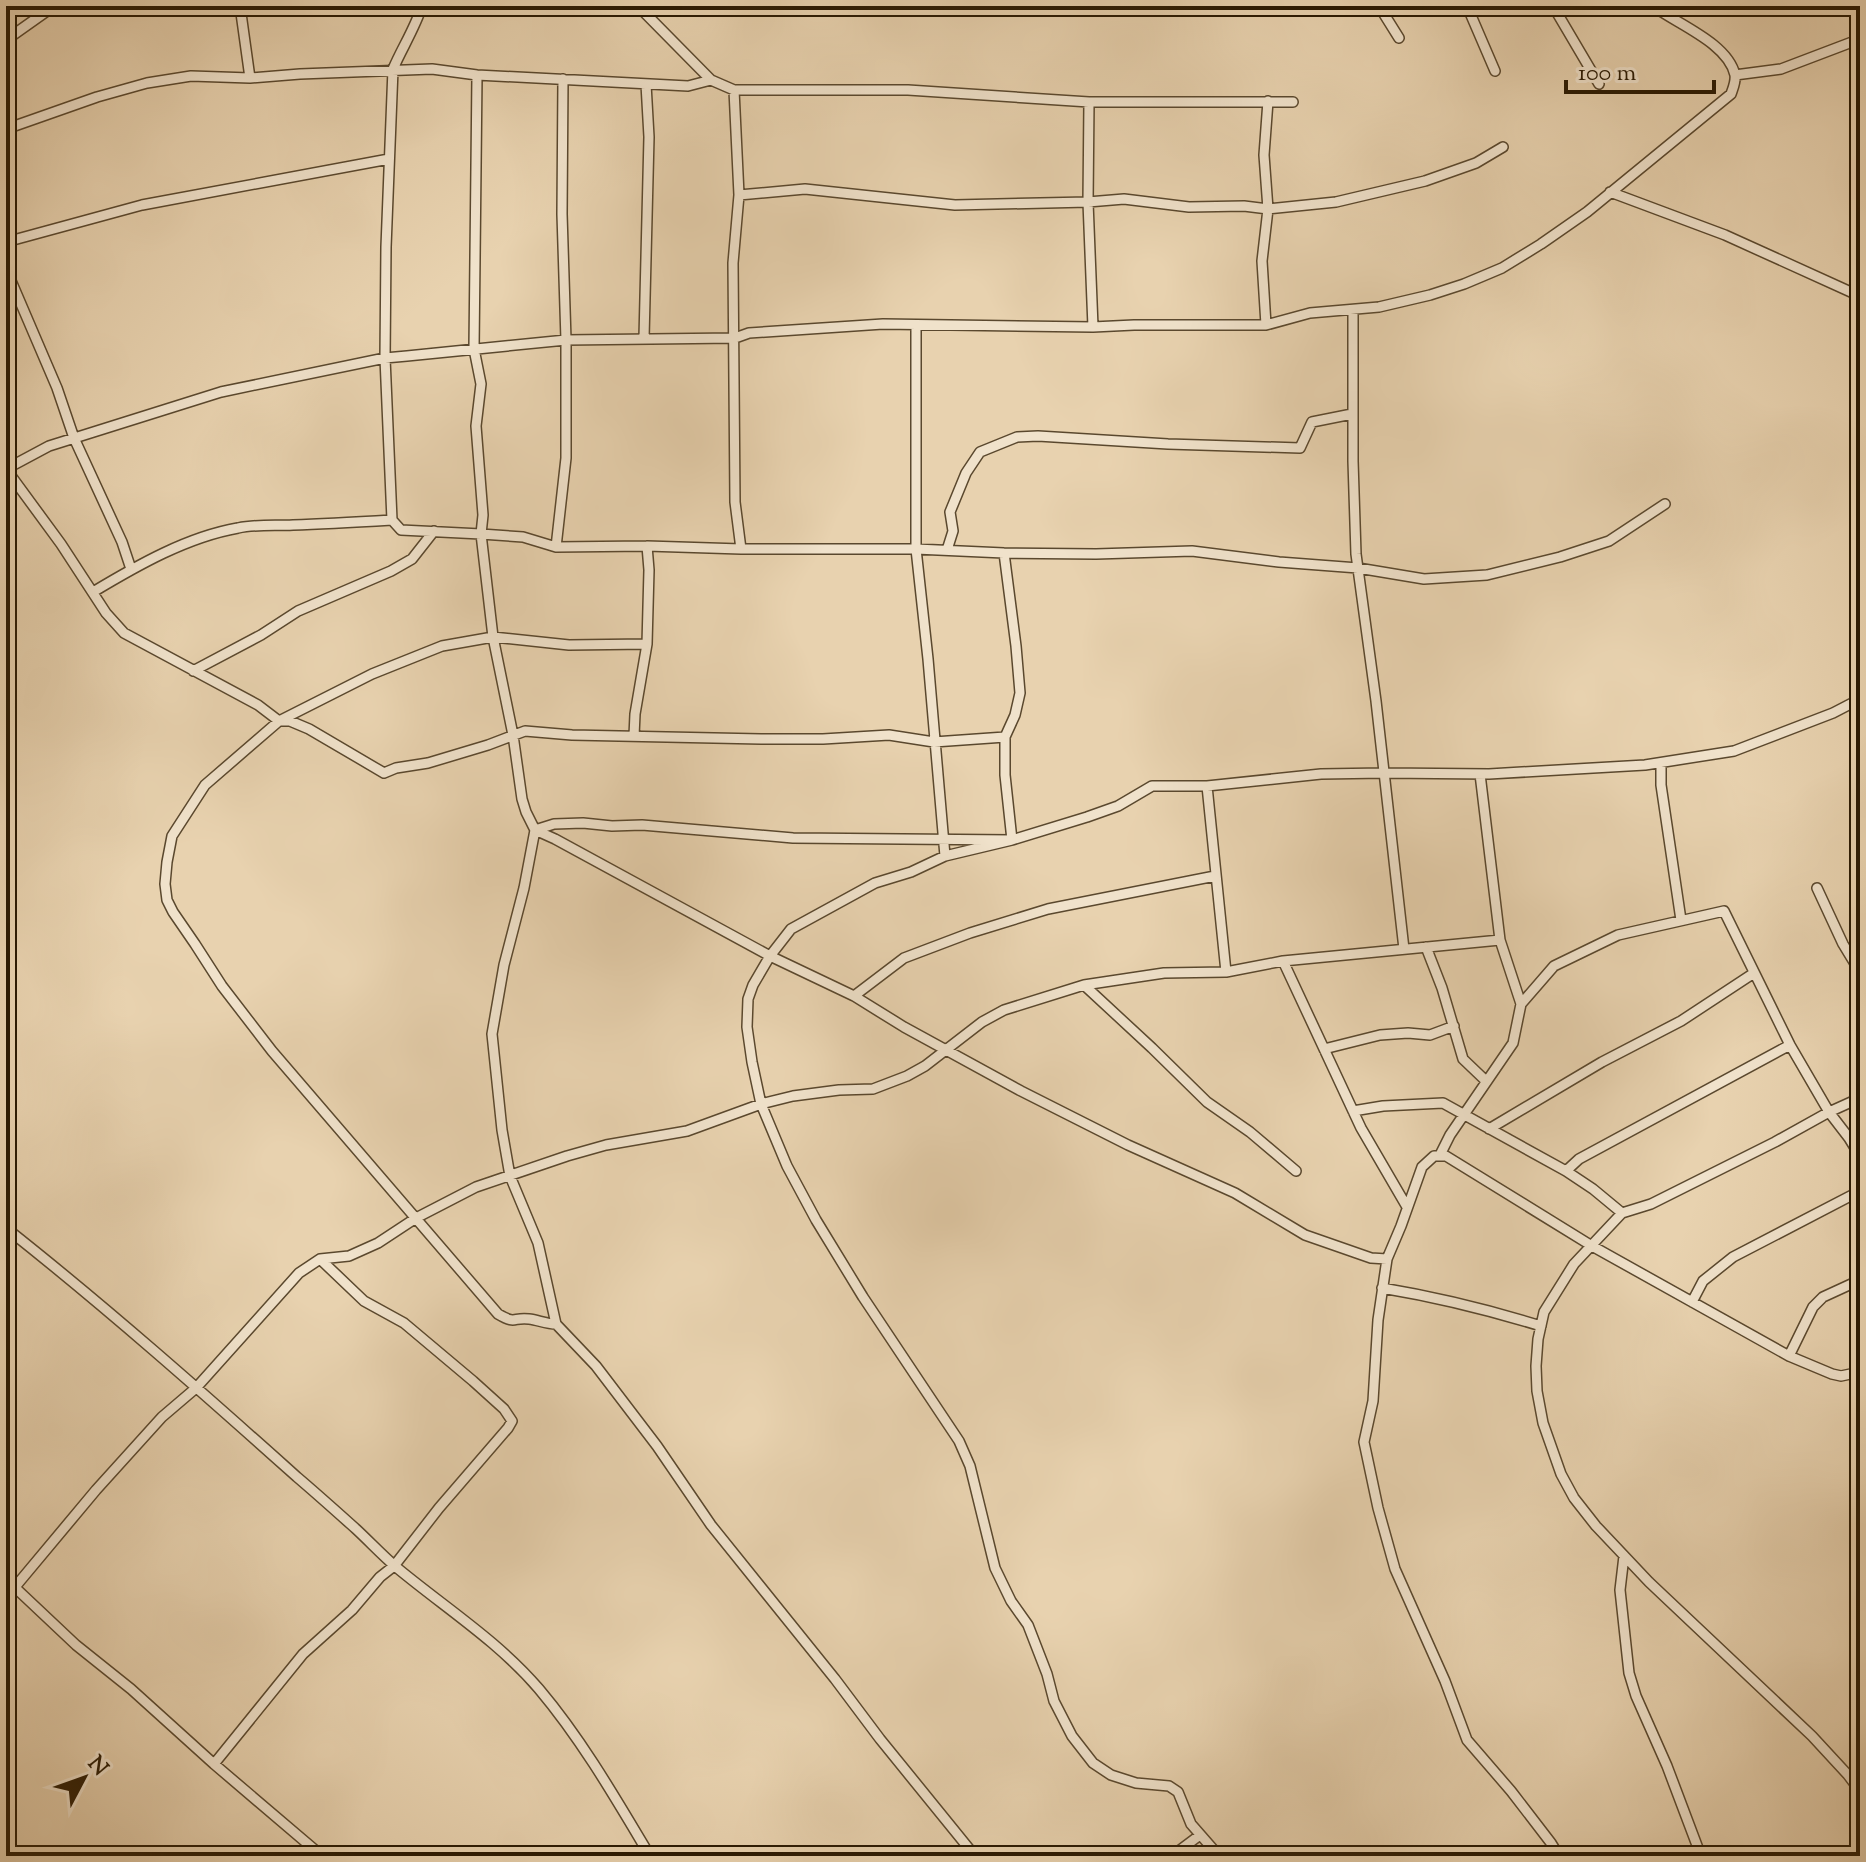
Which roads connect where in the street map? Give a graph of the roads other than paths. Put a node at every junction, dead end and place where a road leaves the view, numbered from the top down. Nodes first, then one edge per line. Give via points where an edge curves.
1 (54, 6) edge
2 (240, 6) edge
3 (422, 6) edge
4 (638, 6) edge
5 (1379, 6) edge
6 (1467, 6) edge
7 (1553, 6) edge
8 (1653, 6) edge
9 (1399, 38) dead end
10 (1860, 39) edge
11 (6, 40) edge
12 (393, 69) junction
13 (1495, 71) dead end
14 (477, 75) junction
15 (1735, 75) junction
16 (250, 78) junction
17 (563, 79) junction
18 (711, 80) junction
19 (646, 84) junction
20 (1599, 84) dead end
21 (734, 90) junction
22 (1268, 101) junction
23 (1089, 102) junction
24 (1293, 102) dead end
25 (6, 129) edge
26 (1503, 147) dead end
27 (389, 159) junction
28 (1610, 192) junction
29 (739, 195) junction
30 (1088, 202) junction
31 (1268, 209) junction
32 (6, 242) edge
33 (6, 269) edge
34 (1860, 305) edge
35 (1353, 310) junction
36 (916, 325) junction
37 (1266, 325) junction
38 (1093, 327) junction
39 (644, 338) junction
40 (735, 338) junction
41 (566, 340) junction
42 (474, 349) junction
43 (385, 358) junction
44 (1352, 414) junction
45 (74, 438) junction
46 (6, 469) edge
47 (1665, 504) dead end
48 (392, 520) junction
49 (434, 531) junction
50 (481, 534) junction
51 (647, 546) junction
52 (556, 547) junction
53 (741, 549) junction
54 (916, 549) junction
55 (947, 550) junction
56 (1004, 553) junction
57 (1358, 568) junction
58 (131, 569) junction
59 (93, 592) junction
60 (493, 637) junction
61 (647, 644) junction
62 (193, 671) junction
63 (1860, 699) edge
64 (279, 721) junction
65 (513, 735) junction
66 (634, 736) junction
67 (1005, 737) junction
68 (934, 742) junction
69 (1661, 763) junction
70 (1384, 773) junction
71 (1480, 774) junction
72 (1207, 786) junction
73 (535, 830) junction
74 (943, 840) junction
75 (1012, 840) junction
76 (945, 856) junction
77 (1215, 876) junction
78 (1817, 888) dead end
79 (1681, 920) junction
80 (1500, 940) junction
81 (1426, 947) junction
82 (1404, 949) junction
83 (770, 956) junction
84 (1283, 961) junction
85 (1226, 972) junction
86 (1860, 972) edge
87 (1754, 973) junction
88 (1084, 985) junction
89 (854, 996) junction
90 (1521, 1004) junction
91 (1454, 1026) junction
92 (1790, 1045) junction
93 (947, 1049) junction
94 (1324, 1049) junction
95 (1486, 1081) junction
96 (1860, 1098) edge
97 (761, 1104) junction
98 (1353, 1111) junction
99 (1829, 1112) junction
100 (1466, 1115) junction
101 (1489, 1129) junction
102 (1440, 1155) junction
103 (1860, 1156) edge
104 (1296, 1171) dead end
105 (1566, 1171) junction
106 (510, 1176) junction
107 (1860, 1191) edge
108 (1407, 1207) junction
109 (1622, 1213) junction
110 (416, 1218) junction
111 (6, 1228) edge
112 (1592, 1246) junction
113 (320, 1259) junction
114 (1387, 1259) junction
115 (1860, 1280) edge
116 (1382, 1288) junction
117 (1692, 1302) junction
118 (556, 1324) junction
119 (1541, 1326) junction
120 (1789, 1356) junction
121 (1860, 1372) edge
122 (196, 1388) junction
123 (1624, 1556) junction
124 (394, 1566) junction
125 (6, 1579) edge
126 (15, 1587) junction
127 (214, 1764) junction
128 (1860, 1791) edge
129 (1200, 1835) junction
130 (322, 1856) edge
131 (650, 1856) edge
132 (975, 1856) edge
133 (1172, 1856) edge
134 (1219, 1856) edge
135 (1559, 1856) edge
136 (1701, 1856) edge

1 - 11 street
2 - 16 street
3 - 12 street
4 - 18 street
5 - 9 street
6 - 13 street
7 - 20 street
8 - 15 street via 1720,51
10 - 15 street via 1781,69
12 - 14 street
12 - 16 street
12 - 27 street
14 - 17 street
14 - 42 street
15 - 28 street via 1731,94 1722,103
16 - 25 street via 191,76 147,83
17 - 19 street
17 - 41 street
18 - 19 street via 688,86
18 - 21 street
19 - 39 street
21 - 23 street via 908,90
21 - 29 street
22 - 23 street
22 - 24 street
22 - 31 street
23 - 30 street
26 - 31 street via 1425,181 1336,202
27 - 32 street via 142,205
27 - 43 street
28 - 34 street via 1738,241 1853,293
28 - 35 street via 1502,268 1430,295
29 - 30 street via 805,189 955,205
29 - 40 street via 733,263
30 - 31 street via 1124,199
30 - 38 street
31 - 37 street via 1262,261
33 - 45 street
35 - 37 street via 1310,313
35 - 44 street
36 - 38 street
36 - 40 street
36 - 54 street
37 - 38 street
39 - 40 street
39 - 41 street
40 - 53 street via 735,502
41 - 42 street
41 - 52 street via 566,458
42 - 43 street
42 - 50 street via 481,384 476,426
43 - 45 street via 221,392
43 - 48 street
44 - 55 street via 1312,422 1300,448 1017,437 980,452 966,473 950,512 953,531
44 - 57 street
45 - 46 street
45 - 58 street
46 - 59 street
47 - 57 street via 1609,541 1487,575 1424,579
48 - 49 street via 401,530
48 - 58 street via 235,528
49 - 50 street
49 - 62 street via 412,559 298,611
50 - 52 street via 523,537
50 - 60 street
51 - 52 street
51 - 53 street
51 - 61 street
53 - 54 street
54 - 55 street
54 - 68 street
55 - 56 street
56 - 57 street via 1192,551
56 - 67 street via 1020,693
57 - 70 street
58 - 59 street
59 - 62 street via 124,633
60 - 61 street via 569,645
60 - 64 street via 442,646
60 - 65 street
61 - 66 street
62 - 64 street
63 - 69 street via 1734,751
64 - 65 street via 309,729 384,773
64 - 110 street via 205,785 172,836 167,900 238,1008
65 - 66 street via 525,731
65 - 73 street via 522,799
66 - 68 street via 889,735
67 - 68 street
67 - 75 street
68 - 74 street
69 - 71 street
69 - 79 street
70 - 71 street
70 - 72 street
70 - 82 street
71 - 80 street
72 - 75 street via 1152,786 1118,806
72 - 77 street
73 - 74 street via 583,823 793,838
73 - 83 street
73 - 106 street via 492,1034
74 - 75 street
74 - 76 street
75 - 76 street
76 - 83 street via 875,883 791,929
77 - 85 street
77 - 89 street via 1048,909 970,933 904,958
78 - 86 street
79 - 87 street via 1724,911
79 - 90 street via 1618,935 1554,966
80 - 81 street
80 - 90 street
81 - 82 street
81 - 91 street
82 - 84 street
83 - 89 street
83 - 97 street via 748,999 747,1027
84 - 85 street
84 - 94 street
85 - 88 street via 1164,973
87 - 92 street
87 - 101 street via 1681,1021
88 - 93 street via 1004,1010
88 - 104 street via 1207,1102
89 - 93 street
90 - 95 street via 1513,1043
91 - 94 street via 1430,1035 1380,1035
91 - 95 street via 1463,1059
92 - 99 street
92 - 105 street via 1579,1159
93 - 97 street via 907,1076 873,1089
93 - 114 street via 1128,1145 1235,1193 1305,1235
94 - 98 street
95 - 100 street
96 - 99 street
97 - 106 street via 687,1131 606,1145
97 - 129 street via 816,1220 959,1441 995,1568 1028,1625 1072,1736 1093,1763 1111,1775 1178,1792
98 - 100 street via 1443,1103
98 - 108 street
99 - 103 street
99 - 109 street via 1651,1204
100 - 101 street
100 - 102 street
101 - 105 street
102 - 108 street via 1422,1167
102 - 112 street
105 - 109 street
106 - 110 street
106 - 118 street via 538,1243
107 - 117 street via 1733,1257 1703,1281
108 - 114 street
109 - 112 street
110 - 113 street via 349,1256
110 - 118 street via 498,1314 511,1321
111 - 122 street
112 - 117 street
112 - 119 street via 1565,1278
113 - 122 street via 299,1273
113 - 124 street via 364,1301 404,1323 473,1381 512,1421
114 - 116 street
115 - 120 street via 1813,1307
116 - 119 street
116 - 135 street via 1373,1401 1364,1442 1395,1569 1467,1740
117 - 120 street
118 - 132 street via 596,1366 711,1525
119 - 123 street via 1537,1391 1550,1446 1574,1498
120 - 121 street via 1841,1376
122 - 124 street
122 - 126 street via 162,1417
123 - 128 street via 1812,1736
123 - 136 street via 1620,1590 1629,1673
124 - 127 street via 303,1654
124 - 131 street via 477,1630 538,1688 592,1761
125 - 126 street
126 - 127 street
127 - 130 street
129 - 133 street
129 - 134 street

